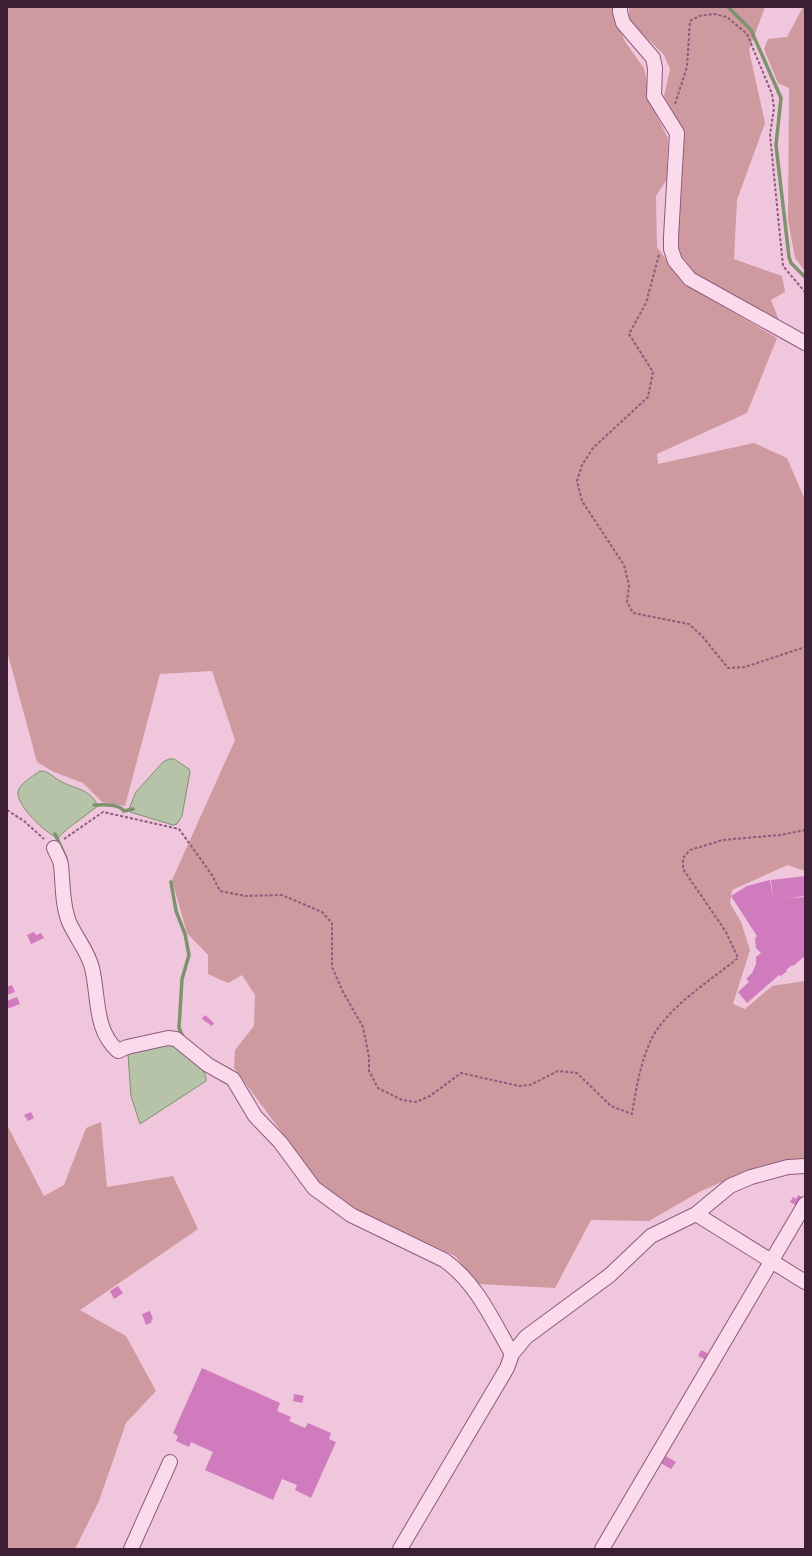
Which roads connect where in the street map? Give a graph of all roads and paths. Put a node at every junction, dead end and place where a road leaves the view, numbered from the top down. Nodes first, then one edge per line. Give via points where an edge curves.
1 (620, 7) edge
2 (668, 117) junction
3 (659, 254) dead end
4 (805, 292) edge
5 (805, 343) edge
6 (805, 647) edge
7 (7, 810) edge
8 (805, 830) edge
9 (58, 845) junction
10 (805, 1166) edge
11 (805, 1204) edge
12 (696, 1214) junction
13 (771, 1262) junction
14 (805, 1282) edge
15 (512, 1354) junction
16 (170, 1462) dead end
17 (131, 1549) edge
18 (400, 1549) edge
19 (602, 1549) edge

1 - 2 street via 624,23 653,58 654,96 656,103
2 - 4 path via 673,110 687,68 690,21 699,16 727,16 747,34 772,94 774,108 770,136 783,266
2 - 5 street via 677,133 671,237 675,261 690,279
3 - 6 path via 646,304 629,334 653,372 648,397 593,448 582,465 577,481 582,501 624,566 629,585 627,602 633,613 689,624 728,668 745,667
7 - 9 path
8 - 9 path via 724,840 690,850 683,858 683,869 726,932 738,958 683,1002 665,1020 652,1039 639,1073 632,1114 611,1106 577,1073 558,1071 530,1084 519,1086 461,1073 430,1096 416,1102 402,1100 378,1088 369,1071 370,1057 363,1027 332,967 332,923 322,912 282,895 245,896 220,891 212,875 179,829 103,812
9 - 15 street via 63,896 69,922 87,953 92,968 97,1008 108,1042 118,1051 168,1038 176,1039 232,1079 255,1116 280,1142 314,1188 351,1215 458,1269 479,1297
10 - 12 street via 788,1167 751,1177 730,1186
11 - 13 street
12 - 13 street
12 - 15 street via 651,1236 610,1274 526,1337
13 - 14 street
13 - 19 street
15 - 18 street via 507,1368
16 - 17 street

